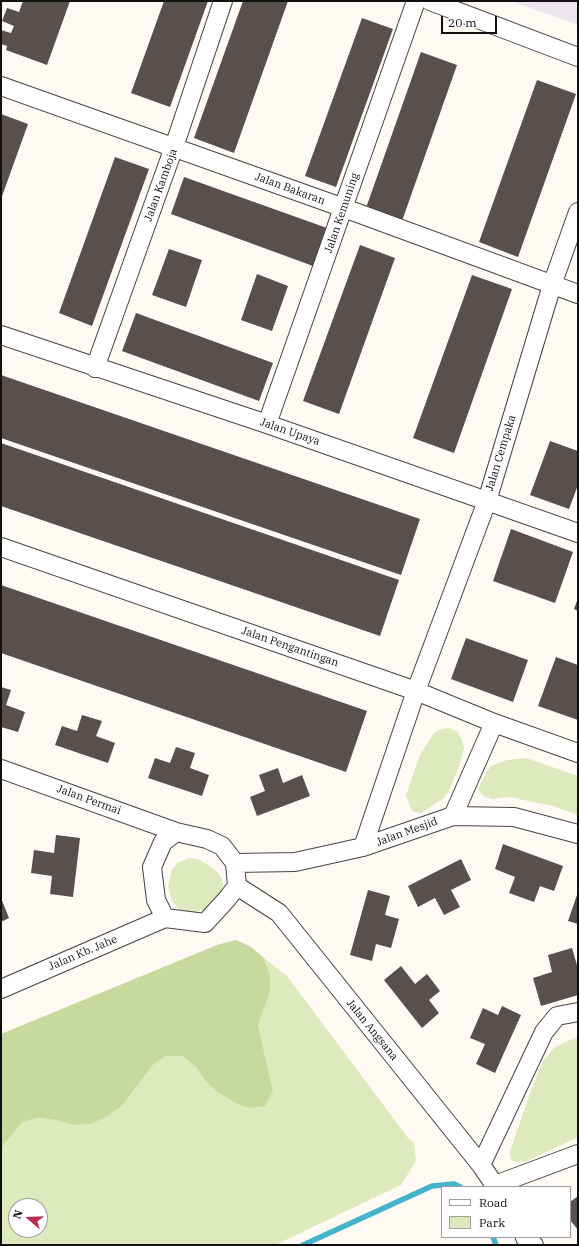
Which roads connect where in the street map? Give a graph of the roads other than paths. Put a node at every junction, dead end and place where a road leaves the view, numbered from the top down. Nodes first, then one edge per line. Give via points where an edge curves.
1 (224, 1) edge
2 (416, 1) edge
3 (430, 1) edge
4 (578, 57) edge
5 (1, 86) edge
6 (174, 147) junction
7 (344, 208) junction
8 (578, 212) edge
9 (552, 285) junction
10 (578, 294) edge
11 (1, 335) edge
12 (95, 368) junction
13 (268, 424) junction
14 (487, 502) junction
15 (578, 533) edge
16 (1, 547) edge
17 (416, 691) junction
18 (494, 724) junction
19 (578, 753) edge
20 (1, 769) edge
21 (453, 816) junction
22 (176, 832) junction
23 (578, 834) edge
24 (363, 847) junction
25 (235, 863) junction
26 (237, 886) junction
27 (165, 918) junction
28 (1, 989) edge
29 (578, 1012) edge
30 (578, 1154) edge
31 (481, 1165) junction
32 (495, 1186) edge

1 - 6 street, Jalan Kamboja
2 - 7 street, Jalan Kemuning
3 - 4 street
5 - 6 street, Jalan Bakaran
6 - 7 street, Jalan Bakaran
6 - 12 street, Jalan Kamboja
7 - 9 street, Jalan Bakaran
7 - 13 street, Jalan Kemuning
8 - 9 street, Jalan Cempaka
9 - 10 street, Jalan Bakaran
9 - 14 street, Jalan Cempaka
11 - 12 street, Jalan Upaya
12 - 13 street, Jalan Upaya
13 - 14 street, Jalan Upaya
14 - 15 street, Jalan Upaya
14 - 17 street, Jalan Cempaka
16 - 17 street, Jalan Pengantingan
17 - 18 street, Jalan Pengantingan
17 - 24 street, Jalan Cempaka
18 - 19 street, Jalan Pengantingan
18 - 21 street
20 - 22 street, Jalan Permai
21 - 23 street, Jalan Mesjid via 514,817
21 - 24 street, Jalan Mesjid
22 - 25 street via 207,839 222,846
22 - 27 street via 163,842 152,867 156,900
24 - 25 street, Jalan Mesjid via 295,862
25 - 26 street
26 - 27 street via 205,923
26 - 31 street, Jalan Angsana via 279,913
27 - 28 street, Jalan Kb. Jahe
29 - 31 street via 557,1016 544,1032
30 - 32 street
31 - 32 street, Jalan Angsana

